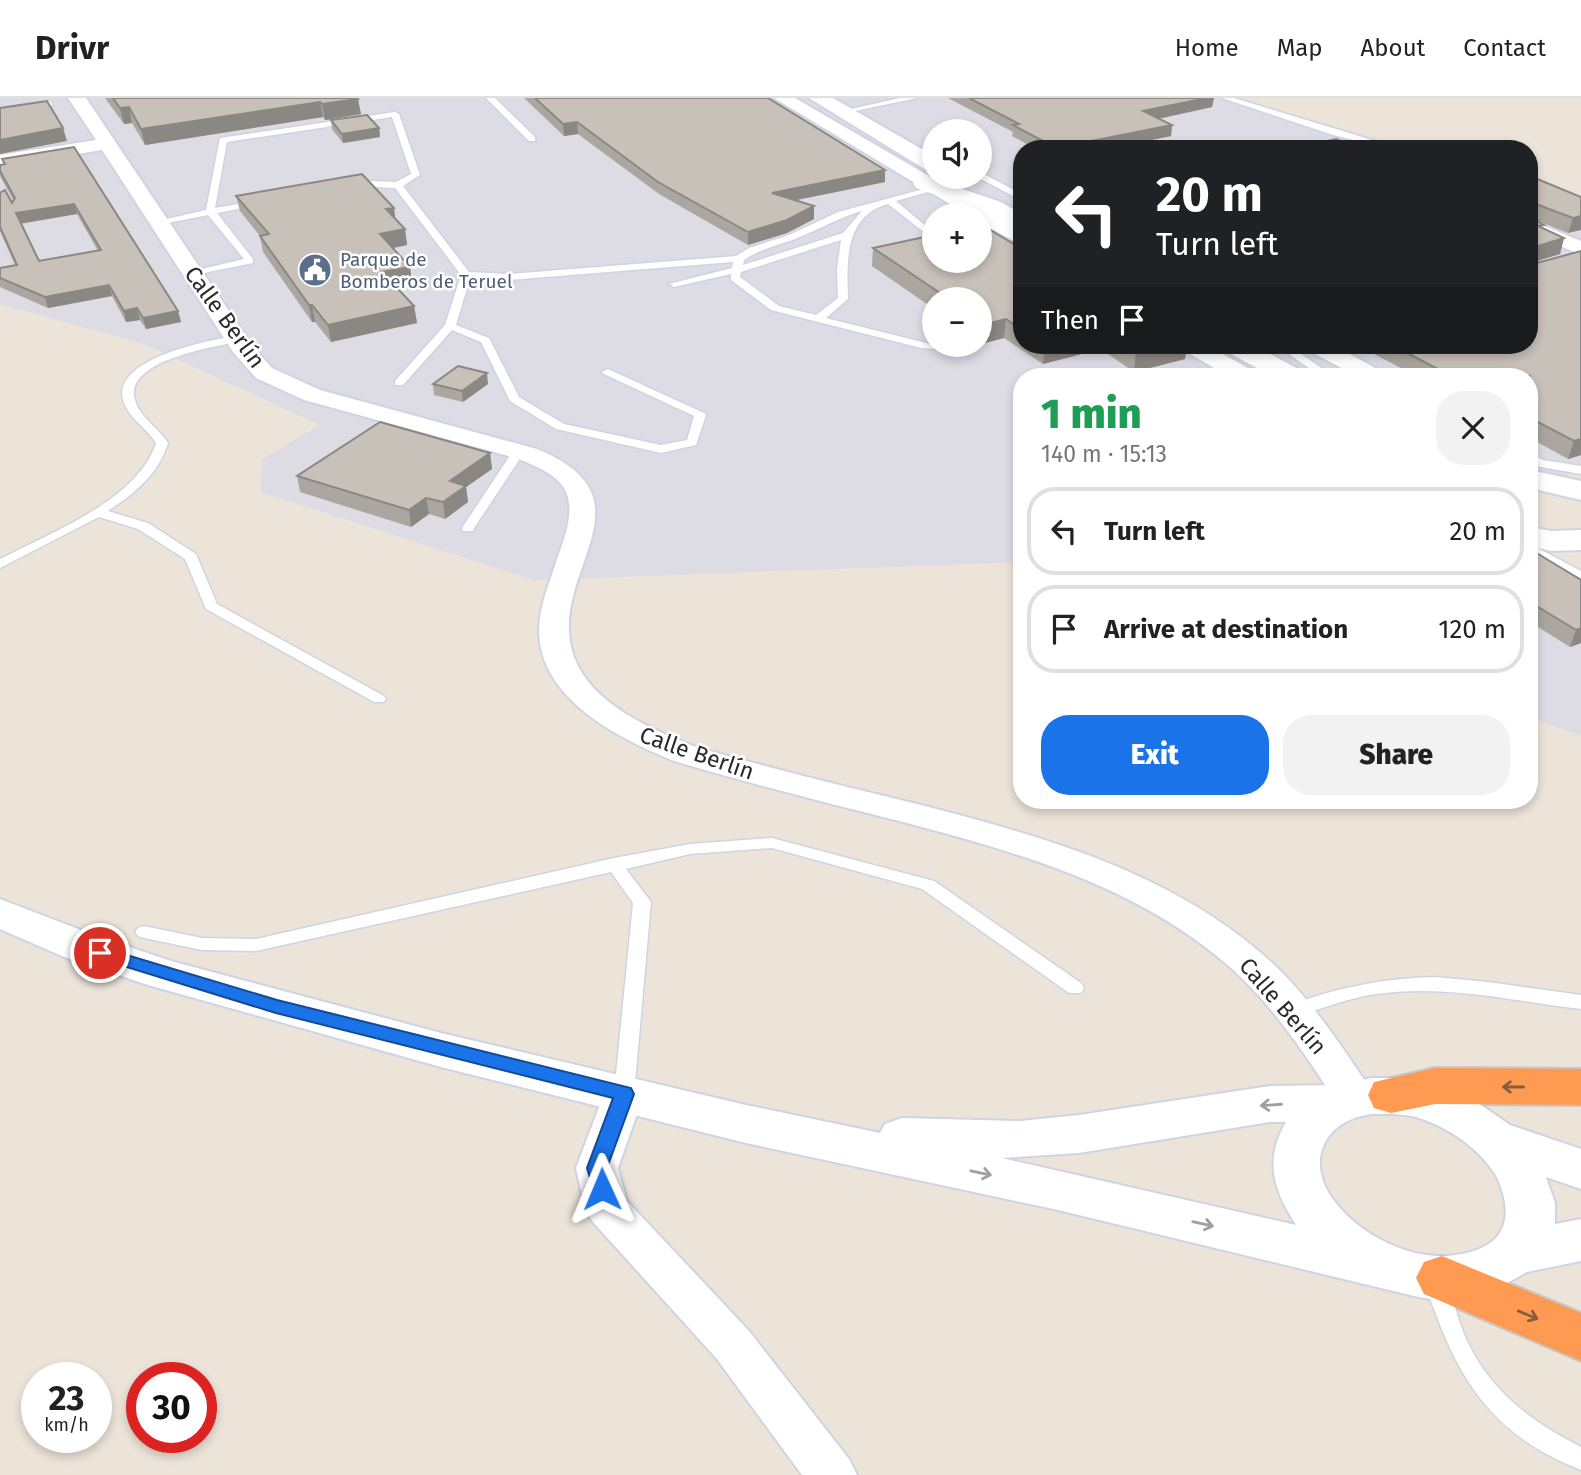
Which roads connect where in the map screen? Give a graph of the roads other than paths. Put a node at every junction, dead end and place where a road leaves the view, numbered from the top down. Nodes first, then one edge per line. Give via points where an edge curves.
1 (490, 98) edge
2 (783, 98) edge
3 (819, 98) edge
4 (836, 98) edge
5 (913, 98) edge
6 (1226, 98) edge
7 (63, 100) edge
8 (860, 104) edge
9 (0, 110) edge
10 (532, 139) dead end
11 (1330, 140) edge
12 (107, 144) junction
13 (922, 147) edge
14 (0, 161) edge
15 (922, 173) edge
16 (922, 175) edge
17 (992, 182) edge
18 (922, 183) edge
19 (341, 185) edge
20 (398, 185) junction
21 (992, 188) edge
22 (945, 189) edge
23 (952, 189) edge
24 (976, 189) edge
25 (1013, 193) edge
26 (275, 198) edge
27 (889, 200) junction
28 (1013, 200) edge
29 (872, 205) junction
30 (210, 211) junction
31 (1013, 211) edge
32 (1013, 218) edge
33 (158, 222) junction
34 (922, 227) edge
35 (1538, 230) edge
36 (1013, 233) edge
37 (846, 235) junction
38 (1581, 249) edge
39 (1581, 257) edge
40 (738, 264) junction
41 (1555, 265) edge
42 (193, 274) junction
43 (466, 275) junction
44 (674, 284) dead end
45 (818, 319) junction
46 (450, 326) junction
47 (236, 339) junction
48 (922, 345) edge
49 (1207, 354) edge
50 (1251, 354) edge
51 (1261, 354) edge
52 (1280, 354) edge
53 (1294, 354) edge
54 (1333, 354) edge
55 (1231, 368) edge
56 (1276, 368) edge
57 (1286, 368) edge
58 (1304, 368) edge
59 (1315, 368) edge
60 (1358, 368) edge
61 (608, 372) dead end
62 (399, 383) dead end
63 (519, 451) junction
64 (1538, 462) edge
65 (1538, 480) edge
66 (1579, 484) edge
67 (98, 512) junction
68 (468, 528) dead end
69 (1538, 538) edge
70 (1577, 541) edge
71 (1538, 552) edge
72 (0, 564) edge
73 (1581, 576) edge
74 (379, 699) dead end
75 (614, 864) junction
76 (0, 913) edge
77 (144, 932) dead end
78 (1074, 988) dead end
79 (1581, 1002) edge
80 (1293, 1011) junction
81 (1581, 1087) edge
82 (624, 1094) junction
83 (1362, 1098) junction
84 (746, 1124) junction
85 (1495, 1139) junction
86 (1581, 1169) edge
87 (1581, 1240) edge
88 (1517, 1253) junction
89 (1425, 1276) junction
90 (1581, 1338) edge
91 (1581, 1459) edge
92 (832, 1475) edge

1 - 10 lane
2 - 16 street
3 - 15 main road
4 - 8 main road
5 - 8 lane
6 - 11 lane
7 - 9 lane
7 - 12 street, Calle Berlín
8 - 13 main road
12 - 14 street
12 - 33 street, Calle Berlín
17 - 25 lane
18 - 27 lane
19 - 20 lane
20 - 30 lane via 416,175 395,114 223,140
20 - 43 lane
21 - 28 main road
22 - 36 street
23 - 32 main road
24 - 31 main road
26 - 30 lane
27 - 29 lane
27 - 34 lane
29 - 37 lane
29 - 40 lane via 752,250
30 - 33 lane
30 - 42 lane via 250,261
33 - 42 street, Calle Berlín
35 - 38 street
37 - 40 lane
37 - 45 lane via 843,299
39 - 41 street
40 - 43 lane via 509,277
40 - 44 lane
40 - 45 lane via 735,278 775,308
42 - 47 street, Calle Berlín
43 - 46 lane
45 - 48 lane
46 - 61 lane via 485,340 514,399 560,428 661,449 692,442 700,415
46 - 62 lane
47 - 63 street, Calle Berlín via 264,373 312,395
47 - 67 lane via 167,355 133,381 128,398 158,435 162,454 144,479
49 - 55 street
50 - 56 main road
51 - 57 main road
52 - 58 main road
53 - 59 lane
54 - 60 street
63 - 68 lane
63 - 80 street, Calle Berlín via 556,468 580,492 582,513 557,605 555,648 560,663 580,689 622,725 685,754 996,835 1121,880 1150,893 1226,943
64 - 66 lane
65 - 66 main road
67 - 72 lane
67 - 74 lane via 143,526 191,557 211,606
69 - 70 main road
70 - 73 lane via 1567,562
71 - 73 lane
75 - 77 lane via 256,945 202,944
75 - 78 lane via 690,849 772,843 837,860 928,885
75 - 82 lane via 642,902
76 - 82 main road via 79,946 176,978
79 - 80 lane via 1457,985 1386,985 1335,995
80 - 83 street, Calle Berlín
81 -> 83 highway via 1435,1086
82 - 84 main road
82 - 92 street via 597,1168 607,1209 733,1345
83 -> 84 main road via 1270,1104 1020,1140 936,1140
83 - 85 main road via 1428,1102 1464,1116
83 - 89 main road via 1327,1108 1307,1126 1297,1149 1297,1176 1308,1205 1331,1232 1362,1255
84 -> 89 main road via 1058,1190
85 - 86 main road
85 - 88 main road via 1518,1167 1531,1197 1531,1227
87 - 88 main road
88 - 89 main road via 1472,1276
89 -> 90 highway
89 - 91 lane via 1478,1384 1515,1420

